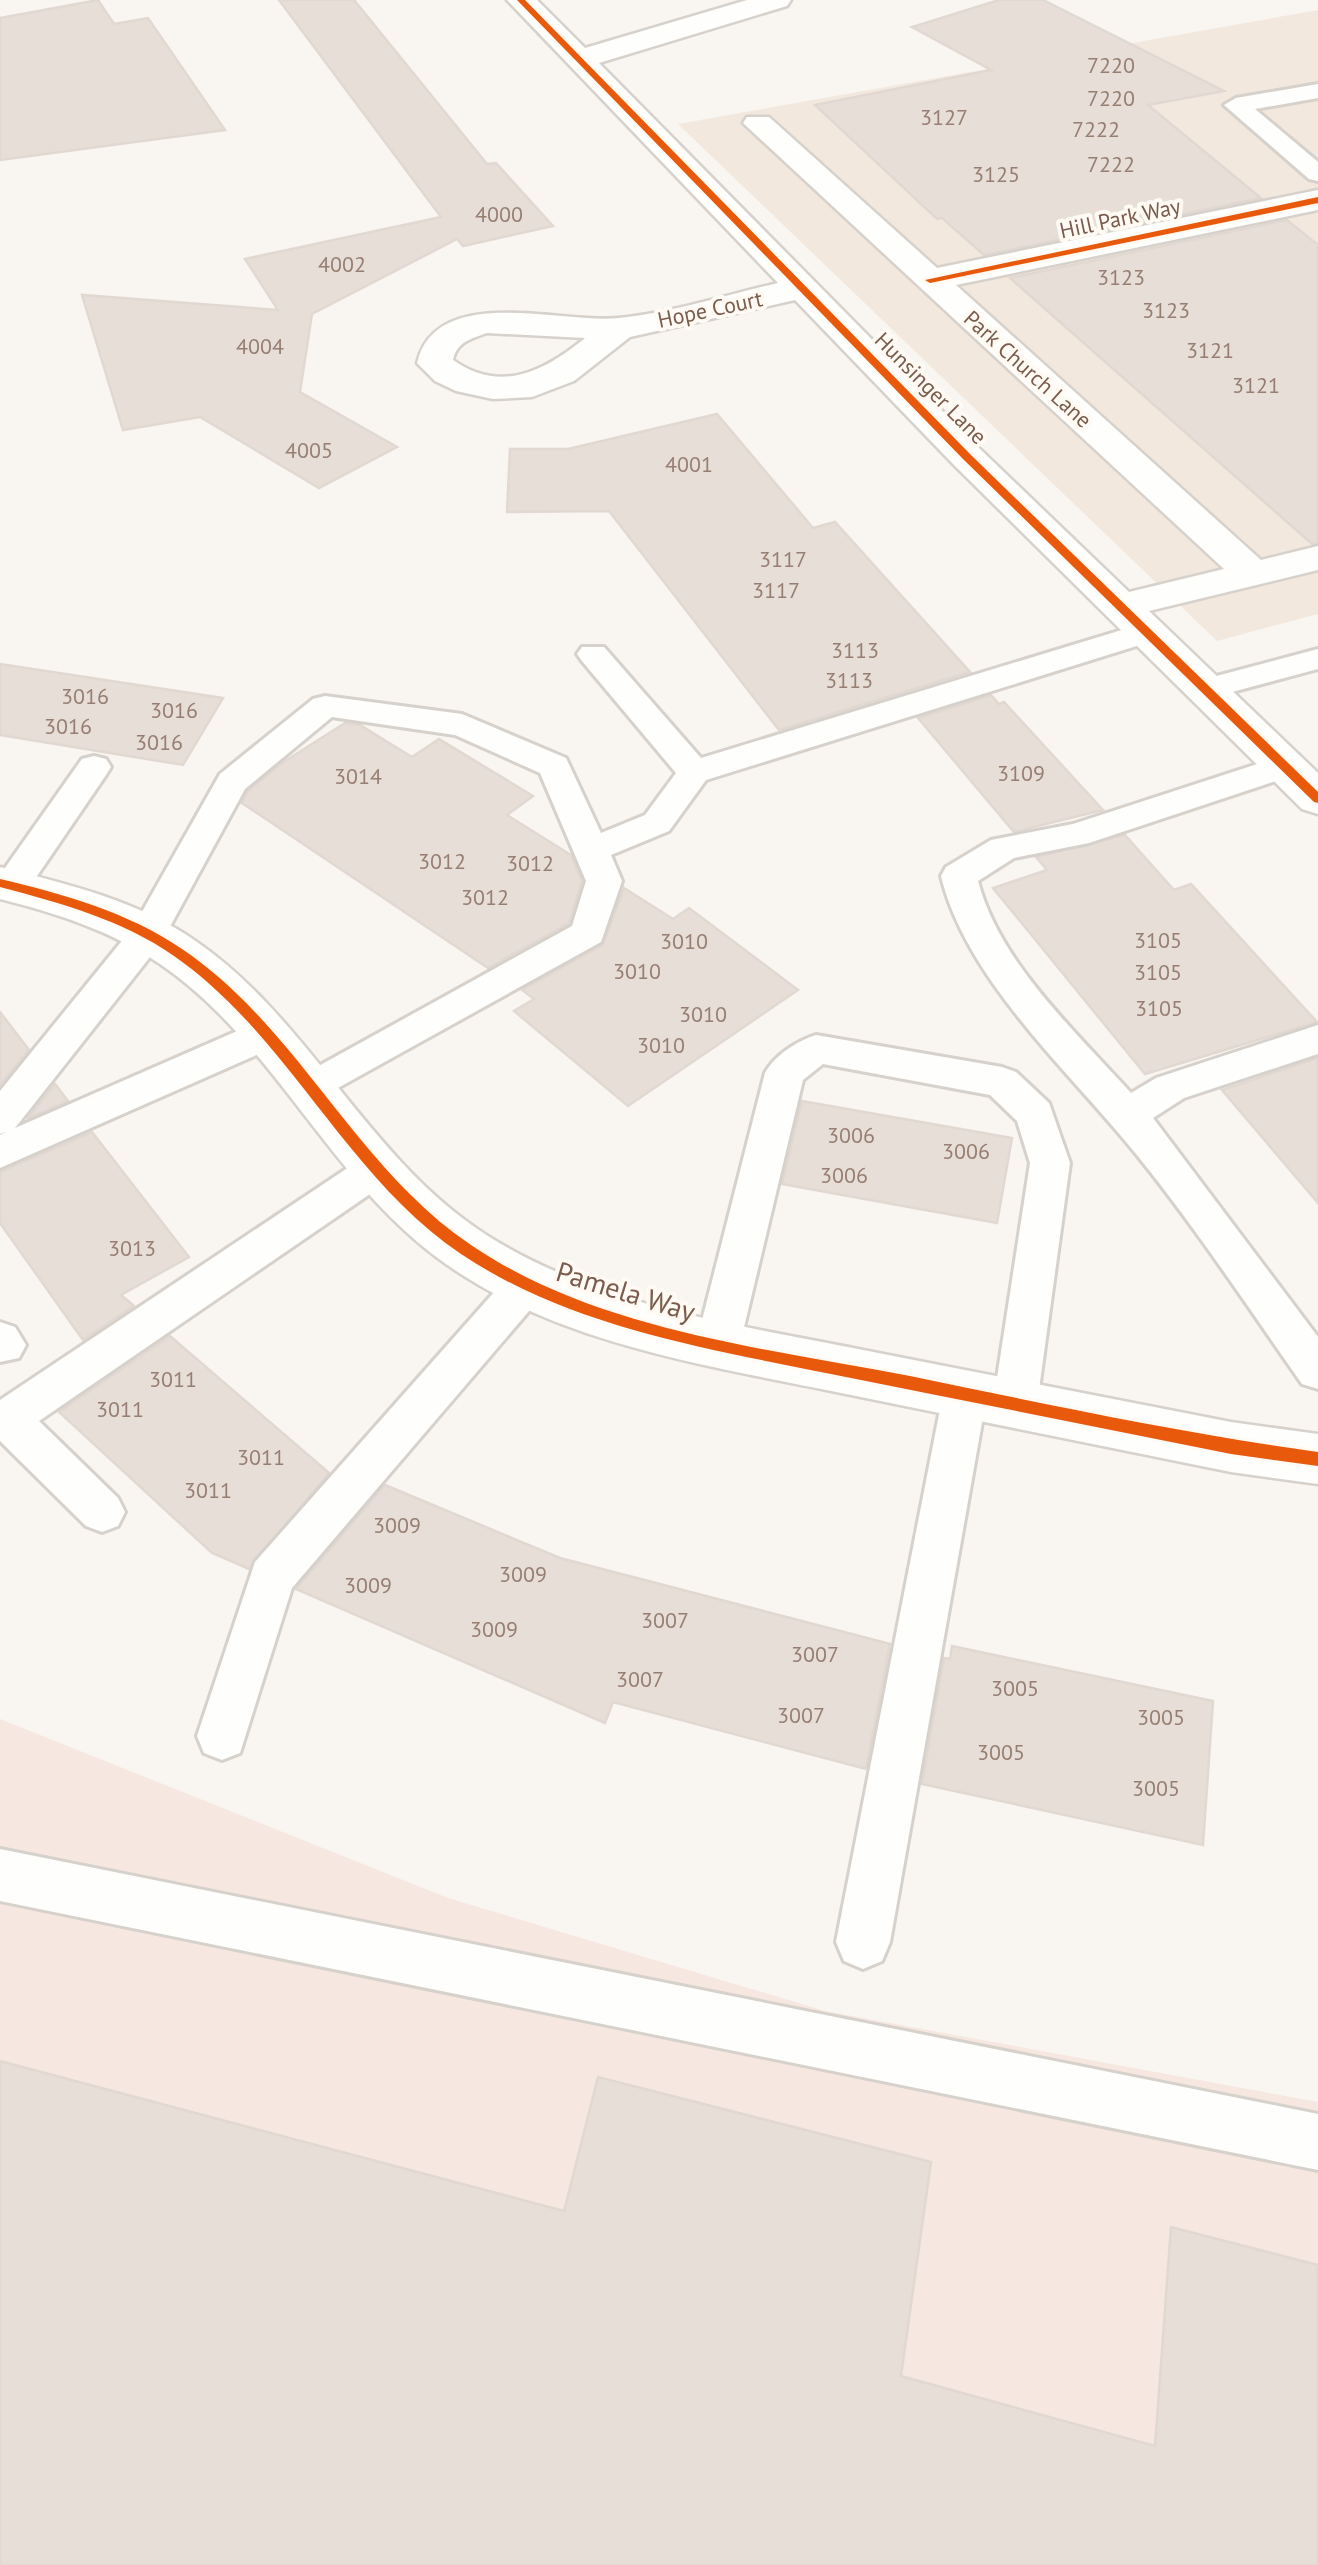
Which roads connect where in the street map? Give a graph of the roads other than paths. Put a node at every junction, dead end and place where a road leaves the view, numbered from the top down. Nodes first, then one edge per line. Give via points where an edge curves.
1 (521, 0) edge
2 (777, 0) edge
3 (577, 60) junction
4 (1318, 90) edge
5 (758, 123) dead end
6 (1318, 174) edge
7 (1318, 200) edge
8 (930, 280) junction
9 (802, 288) junction
10 (618, 329) dead end
11 (1318, 558) edge
12 (1254, 574) junction
13 (1134, 619) junction
14 (593, 654) dead end
15 (1318, 659) edge
16 (1206, 689) junction
17 (1286, 766) junction
18 (94, 767) dead end
19 (694, 772) junction
20 (1318, 799) edge
21 (591, 850) junction
22 (6, 885) edge
23 (148, 934) junction
24 (265, 1035) junction
25 (1318, 1039) edge
26 (309, 1089) junction
27 (1127, 1116) junction
28 (0, 1119) edge
29 (0, 1152) edge
30 (375, 1170) junction
31 (526, 1285) junction
32 (718, 1344) junction
33 (1318, 1371) edge
34 (990, 1399) junction
35 (1317, 1459) edge
36 (1318, 1469) edge
37 (102, 1512) dead end
38 (222, 1736) dead end
39 (0, 1875) edge
40 (863, 1942) dead end
41 (1318, 2142) edge

1 - 3 street, Hunsinger Lane
2 - 3 street
3 - 9 street, Hunsinger Lane
4 - 6 lane via 1236,105
5 - 8 street, Park Church Lane
7 - 8 street, Hill Park Way
8 - 12 street, Park Church Lane
9 - 10 street, Hope Court
9 - 13 street, Hunsinger Lane
11 - 12 street
12 - 13 street
13 - 16 street, Hunsinger Lane
13 - 19 lane
14 - 19 lane
15 - 16 lane
16 - 17 street, Hunsinger Lane
17 - 20 street, Hunsinger Lane
17 - 27 lane via 1077,834 1004,848 959,876 959,896 1021,990
18 - 22 lane
19 - 21 lane via 657,822
21 - 23 lane via 554,766 462,725 325,706 232,782
21 - 26 lane via 604,881 588,932
22 - 23 street, Pamela Way via 60,897
23 - 24 street, Pamela Way via 199,967
23 - 28 lane
24 - 26 street, Pamela Way
24 - 29 lane
25 - 27 lane via 1170,1088
26 - 30 street, Pamela Way
27 - 33 lane
30 - 31 street, Pamela Way via 463,1247
30 - 37 lane via 8,1419
31 - 32 street, Pamela Way via 598,1314
31 - 38 lane via 272,1577
32 - 34 street, Pamela Way
32 - 34 lane via 785,1073 816,1048 1002,1082 1035,1114 1050,1163
34 - 35 street, Pamela Way
34 - 40 lane
35 - 36 lane
39 - 41 lane

